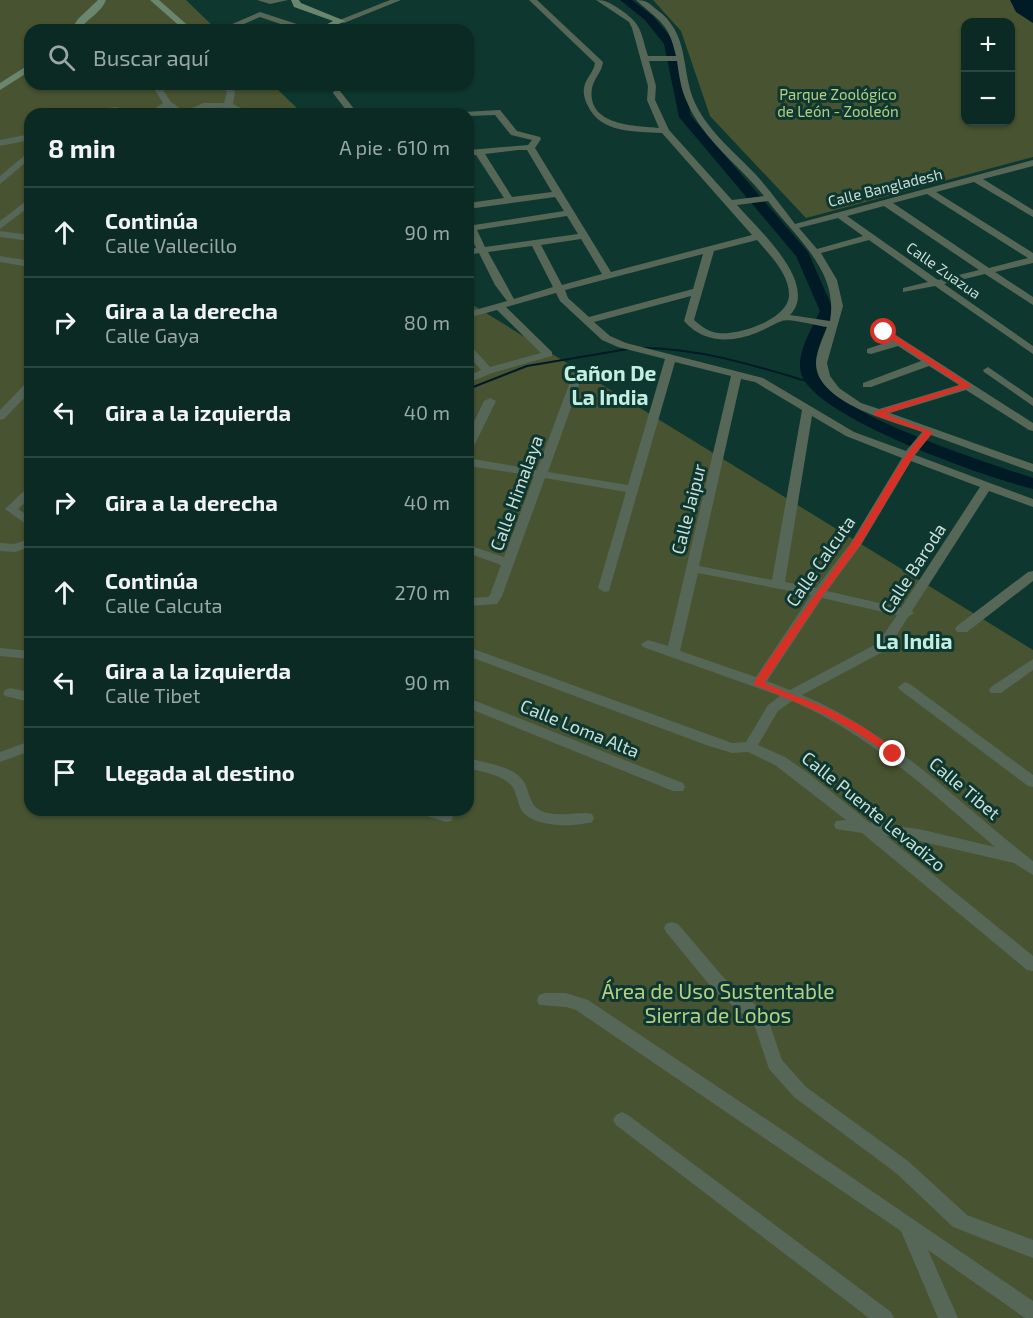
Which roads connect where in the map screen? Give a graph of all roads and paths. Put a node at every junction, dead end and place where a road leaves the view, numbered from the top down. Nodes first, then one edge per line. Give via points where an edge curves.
1 (102, 0) edge
2 (154, 0) edge
3 (261, 0) edge
4 (284, 0) edge
5 (295, 0) edge
6 (377, 0) edge
7 (398, 0) edge
8 (533, 0) edge
9 (600, 0) edge
10 (640, 0) edge
11 (364, 12) junction
12 (341, 21) junction
13 (79, 24) edge
14 (182, 24) edge
15 (236, 24) edge
16 (289, 24) edge
17 (334, 24) edge
18 (647, 58) junction
19 (678, 58) junction
20 (24, 71) edge
21 (0, 87) edge
22 (159, 90) edge
23 (230, 90) edge
24 (337, 93) dead end
25 (168, 104) junction
26 (228, 105) junction
27 (161, 108) edge
28 (174, 108) edge
29 (199, 108) edge
30 (235, 108) edge
31 (349, 108) edge
32 (474, 113) edge
33 (665, 131) junction
34 (24, 138) edge
35 (0, 143) edge
36 (530, 148) junction
37 (474, 152) edge
38 (479, 152) junction
39 (24, 160) edge
40 (1033, 163) edge
41 (981, 178) junction
42 (0, 182) edge
43 (929, 191) junction
44 (559, 194) junction
45 (767, 199) junction
46 (510, 201) junction
47 (885, 202) junction
48 (734, 203) junction
49 (474, 205) edge
50 (1033, 206) edge
51 (24, 212) edge
52 (572, 213) junction
53 (838, 214) junction
54 (1033, 214) edge
55 (474, 225) edge
56 (0, 226) edge
57 (793, 227) junction
58 (0, 234) edge
59 (474, 234) edge
60 (584, 236) junction
61 (759, 236) junction
62 (24, 237) edge
63 (871, 237) junction
64 (535, 243) junction
65 (481, 250) junction
66 (708, 250) junction
67 (474, 251) edge
68 (815, 252) junction
69 (1033, 258) edge
70 (0, 259) edge
71 (24, 263) edge
72 (988, 271) junction
73 (608, 276) junction
74 (936, 283) junction
75 (561, 287) junction
76 (907, 290) dead end
77 (695, 292) junction
78 (510, 298) junction
79 (1033, 302) edge
80 (499, 306) junction
81 (474, 307) edge
82 (474, 313) edge
83 (784, 317) junction
84 (586, 321) junction
85 (829, 325) junction
86 (884, 332) dead end
87 (900, 342) junction
88 (871, 351) dead end
89 (1033, 351) edge
90 (474, 355) edge
91 (671, 357) junction
92 (931, 361) junction
93 (488, 370) junction
94 (988, 370) dead end
95 (737, 373) junction
96 (578, 374) dead end
97 (474, 377) edge
98 (867, 385) dead end
99 (968, 386) junction
100 (24, 391) edge
101 (490, 401) dead end
102 (1033, 403) edge
103 (808, 408) junction
104 (877, 413) junction
105 (0, 417) edge
106 (1030, 424) edge
107 (474, 434) edge
108 (927, 434) junction
109 (911, 454) junction
110 (474, 463) edge
111 (1033, 468) edge
112 (542, 475) junction
113 (987, 485) junction
114 (632, 489) junction
115 (24, 497) edge
116 (1033, 502) edge
117 (24, 518) edge
118 (24, 545) edge
119 (0, 547) edge
120 (474, 551) edge
121 (509, 563) junction
122 (692, 568) junction
123 (1030, 580) edge
124 (778, 585) junction
125 (604, 588) dead end
126 (819, 593) junction
127 (474, 602) edge
128 (907, 613) junction
129 (962, 629) dead end
130 (648, 644) dead end
131 (0, 652) edge
132 (474, 653) edge
133 (673, 653) junction
134 (24, 654) edge
135 (1033, 663) edge
136 (758, 684) junction
137 (905, 687) dead end
138 (996, 690) dead end
139 (10, 693) dead end
140 (24, 696) edge
141 (789, 696) junction
142 (474, 705) edge
143 (750, 747) junction
144 (24, 748) edge
145 (0, 757) edge
146 (474, 765) edge
147 (1033, 782) edge
148 (678, 787) dead end
149 (443, 816) edge
150 (446, 817) dead end
151 (587, 818) dead end
152 (841, 825) dead end
153 (863, 828) junction
154 (1026, 860) edge
155 (1033, 869) edge
156 (672, 928) dead end
157 (1033, 965) edge
158 (545, 1000) dead end
159 (622, 1120) dead end
160 (907, 1224) junction
161 (1033, 1249) edge
162 (1033, 1312) edge
163 (884, 1318) edge
164 (948, 1318) edge

1 - 13 street
2 - 14 street
3 - 4 street
5 - 12 street via 297,5
6 - 11 street via 365,6
7 - 11 street
8 - 33 street via 599,62 588,87 591,107 610,125
9 - 18 street via 632,21
10 - 19 street via 670,26 678,40
11 - 12 street
12 - 17 street
15 - 16 street via 260,14
18 - 19 street
18 - 33 street via 651,100
19 - 45 street via 700,119
20 - 21 street
22 - 25 street
23 - 26 street
24 - 31 street
25 - 27 street
25 - 28 street
26 - 29 street
26 - 30 street
32 - 36 street via 497,112 514,133 537,139
33 - 48 street
34 - 35 street
36 - 38 street
36 - 44 street
37 - 38 street
38 - 46 street
39 - 42 street
40 - 41 street, Calle Bangladesh
41 - 43 street, Calle Bangladesh
41 - 50 street
41 - 54 street
43 - 47 street, Calle Bangladesh
43 - 69 street
44 - 46 street
44 - 52 street
45 - 48 street
45 - 57 street
46 - 49 street
47 - 53 street, Calle Bangladesh
47 - 72 street
48 - 61 street
51 - 56 street
52 - 55 street
52 - 60 street
53 - 57 street, Calle Bangladesh
53 - 63 street, Calle Zuazua
57 - 68 street
58 - 62 street
59 - 65 street
60 - 64 street
60 - 73 street
61 - 66 street
61 - 83 street via 790,280 794,297
63 - 68 street
63 - 74 street, Calle Zuazua
64 - 65 street
64 - 75 street
65 - 67 street
65 - 78 street
66 - 73 street
66 - 77 street
68 - 85 street via 836,288 838,308
69 - 72 street
70 - 71 street
72 - 74 street
72 - 79 street
73 - 75 street
74 - 76 street
74 - 89 street, Calle Zuazua
75 - 78 street
75 - 80 street
75 - 84 street
77 - 83 street via 689,321 707,335 745,336
77 - 84 street
78 - 81 street
80 - 82 street
80 - 93 street via 548,352
83 - 85 street
84 - 91 street via 606,338 622,345
85 - 104 street via 821,358 826,383 843,397
86 - 87 street
87 - 88 street
87 - 92 street
90 - 93 street
91 - 95 street
91 - 114 street
92 - 98 street
92 - 99 street
93 - 97 street
94 - 102 street
95 - 103 street via 759,380
95 - 122 street, Calle Jaipur
96 - 112 street, Calle Himalaya
99 - 104 street
99 - 106 street
100 - 105 street
101 - 107 street
103 - 109 street via 850,434
103 - 124 street
104 - 108 street
108 - 109 street, Calle Calcuta
108 - 111 street
109 - 113 street
109 - 126 street, Calle Calcuta via 855,545
110 - 112 street
112 - 114 street
112 - 121 street, Calle Himalaya
113 - 116 street
113 - 128 street, Calle Baroda
114 - 125 street
115 - 117 street via 11,508
118 - 119 street
120 - 121 street
121 - 127 street, Calle Himalaya via 496,596
122 - 124 street
122 - 133 street, Calle Jaipur
123 - 129 street
124 - 126 street
126 - 128 street
126 - 136 street, Calle Calcuta
128 - 141 street, Calle Baroda via 883,646
130 - 133 street, Calle Tibet
131 - 134 street
132 - 143 street, Calle Puente Levadizo via 711,742 732,748
133 - 136 street, Calle Tibet
135 - 138 street
136 - 141 street, Calle Tibet
137 - 147 street
139 - 140 street
141 - 143 street, Calle Baroda via 773,708
141 - 154 street, Calle Tibet via 859,729
142 - 148 street, Calle Loma Alta
143 - 153 street, Calle Puente Levadizo via 803,777
144 - 145 street
146 - 151 street via 516,782 527,807 535,814
149 - 150 street
152 - 153 street
153 - 154 street via 919,835
153 - 157 street, Calle Puente Levadizo
154 - 155 street, Calle Tibet
156 - 161 street via 718,983 762,1024 776,1064 800,1092 903,1167 960,1221
158 - 160 street via 582,1005
159 - 163 street
160 - 162 street
160 - 164 street

